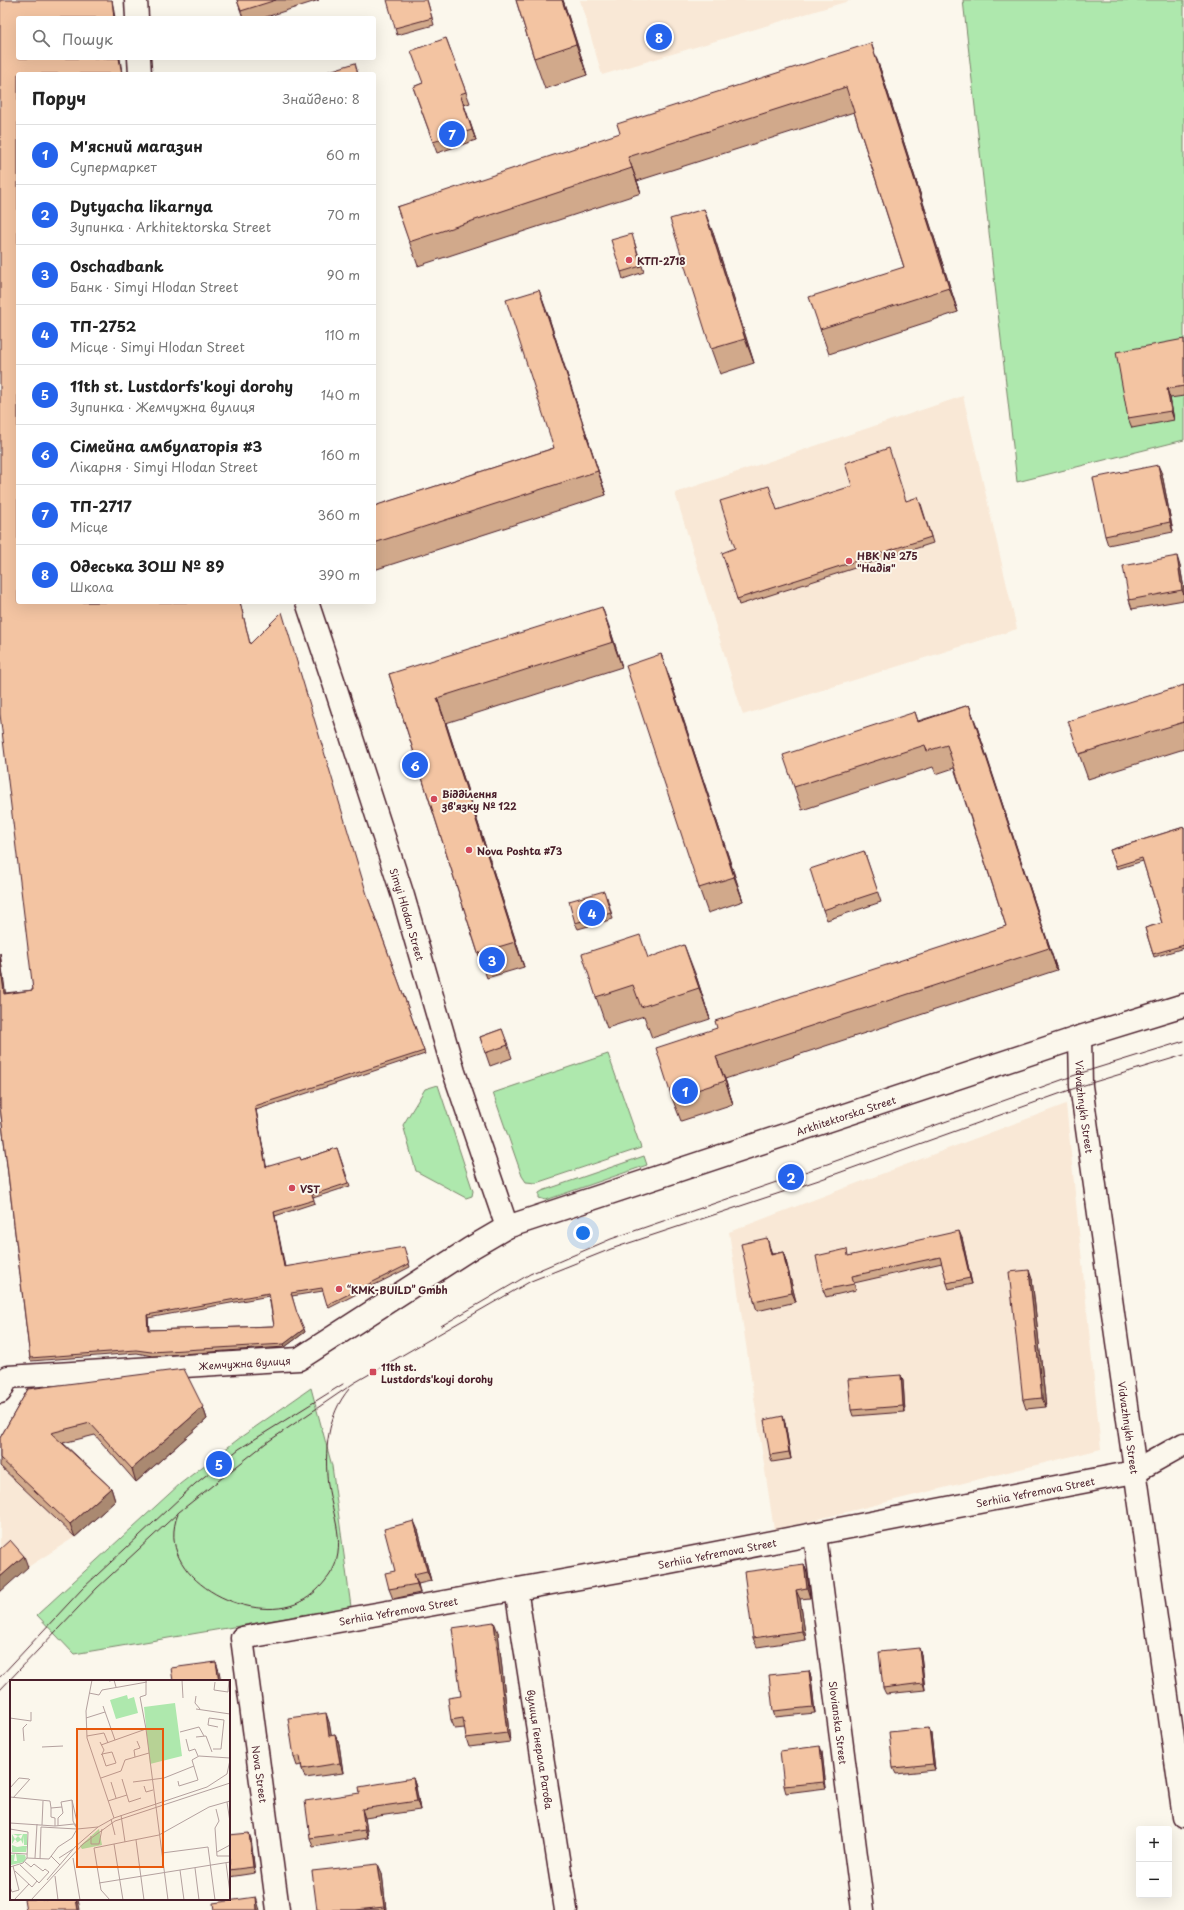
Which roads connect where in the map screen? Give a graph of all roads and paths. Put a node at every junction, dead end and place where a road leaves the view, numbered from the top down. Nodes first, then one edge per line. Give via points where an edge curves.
1 (136, 0) edge
2 (137, 16) edge
3 (139, 60) edge
4 (140, 72) edge
5 (308, 604) edge
6 (1184, 1005) edge
7 (1080, 1037) junction
8 (507, 1227) junction
9 (0, 1392) edge
10 (1184, 1444) edge
11 (1134, 1472) junction
12 (815, 1535) junction
13 (516, 1589) junction
14 (242, 1638) joint
15 (1177, 1713) edge
16 (1184, 1817) edge
17 (278, 1910) edge
18 (566, 1910) edge
19 (863, 1910) edge

1 - 2 street
3 - 4 street
5 - 8 street, Simyi Hlodan Street via 403,896 454,1072
6 - 7 street, Arkhitektorska Street
7 - 8 street, Arkhitektorska Street
7 - 11 street, Vidvazhnykh Street via 1081,1086
8 - 9 street, Жемчужна вулиця via 299,1359 8,1377
10 - 11 street, Serhiia Yefremova Street
11 - 12 street, Serhiia Yefremova Street
11 - 15 street, Vidvazhnykh Street
12 - 13 street, Serhiia Yefremova Street
12 - 19 street, Slovianska Street
13 - 14 street, Serhiia Yefremova Street
13 - 18 street, вулиця Генерала Ратова
14 - 17 street, Nova Street
15 - 16 street, Vidvazhnykh Street

